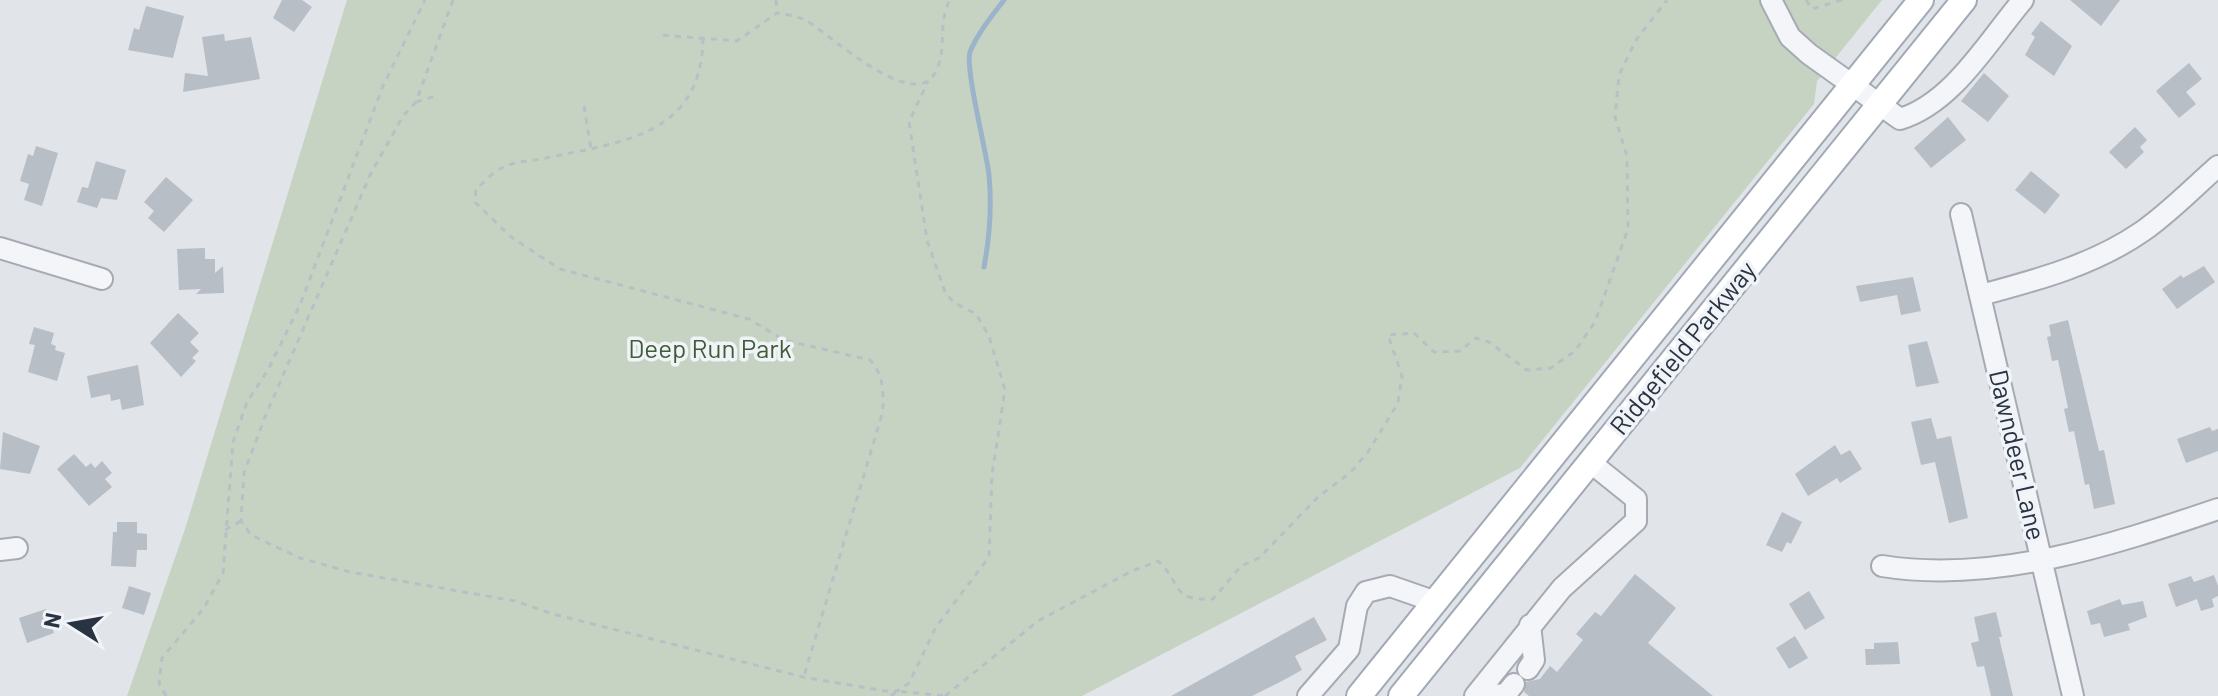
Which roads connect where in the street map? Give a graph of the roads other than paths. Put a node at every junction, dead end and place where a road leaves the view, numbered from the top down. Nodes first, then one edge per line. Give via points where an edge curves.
1 (1771, 0) edge
2 (1921, 0) edge
3 (1964, 0) edge
4 (2023, 0) edge
5 (1854, 84) junction
6 (1879, 106) junction
7 (2218, 166) edge
8 (1961, 214) dead end
9 (0, 248) edge
10 (102, 279) dead end
11 (1981, 295) junction
12 (1590, 462) junction
13 (2218, 509) edge
14 (2041, 559) junction
15 (1882, 566) dead end
16 (1436, 602) junction
17 (1530, 625) junction
18 (1308, 696) edge
19 (1359, 696) edge
20 (1401, 696) edge
21 (1475, 696) edge
22 (1487, 696) edge
23 (2073, 696) edge

1 - 5 street via 1790,37
2 - 5 main road, Ridgefield Parkway
3 - 6 main road, Ridgefield Parkway
4 - 6 street via 1933,103 1900,119
5 - 6 street
5 - 16 main road, Ridgefield Parkway
6 - 12 main road, Ridgefield Parkway
7 - 11 street via 2167,212 2107,252 2045,278
8 - 11 street, Dawndeer Lane
9 - 10 street
11 - 14 street, Dawndeer Lane
12 - 17 street via 1636,499 1636,521 1562,588
12 - 20 main road, Ridgefield Parkway
13 - 14 street
14 - 15 street via 1972,571
14 - 23 street, Dawndeer Lane
16 - 18 street via 1390,586 1366,592 1357,606 1349,649
16 - 19 main road, Ridgefield Parkway
17 - 21 street
17 - 22 street via 1534,660 1506,694

